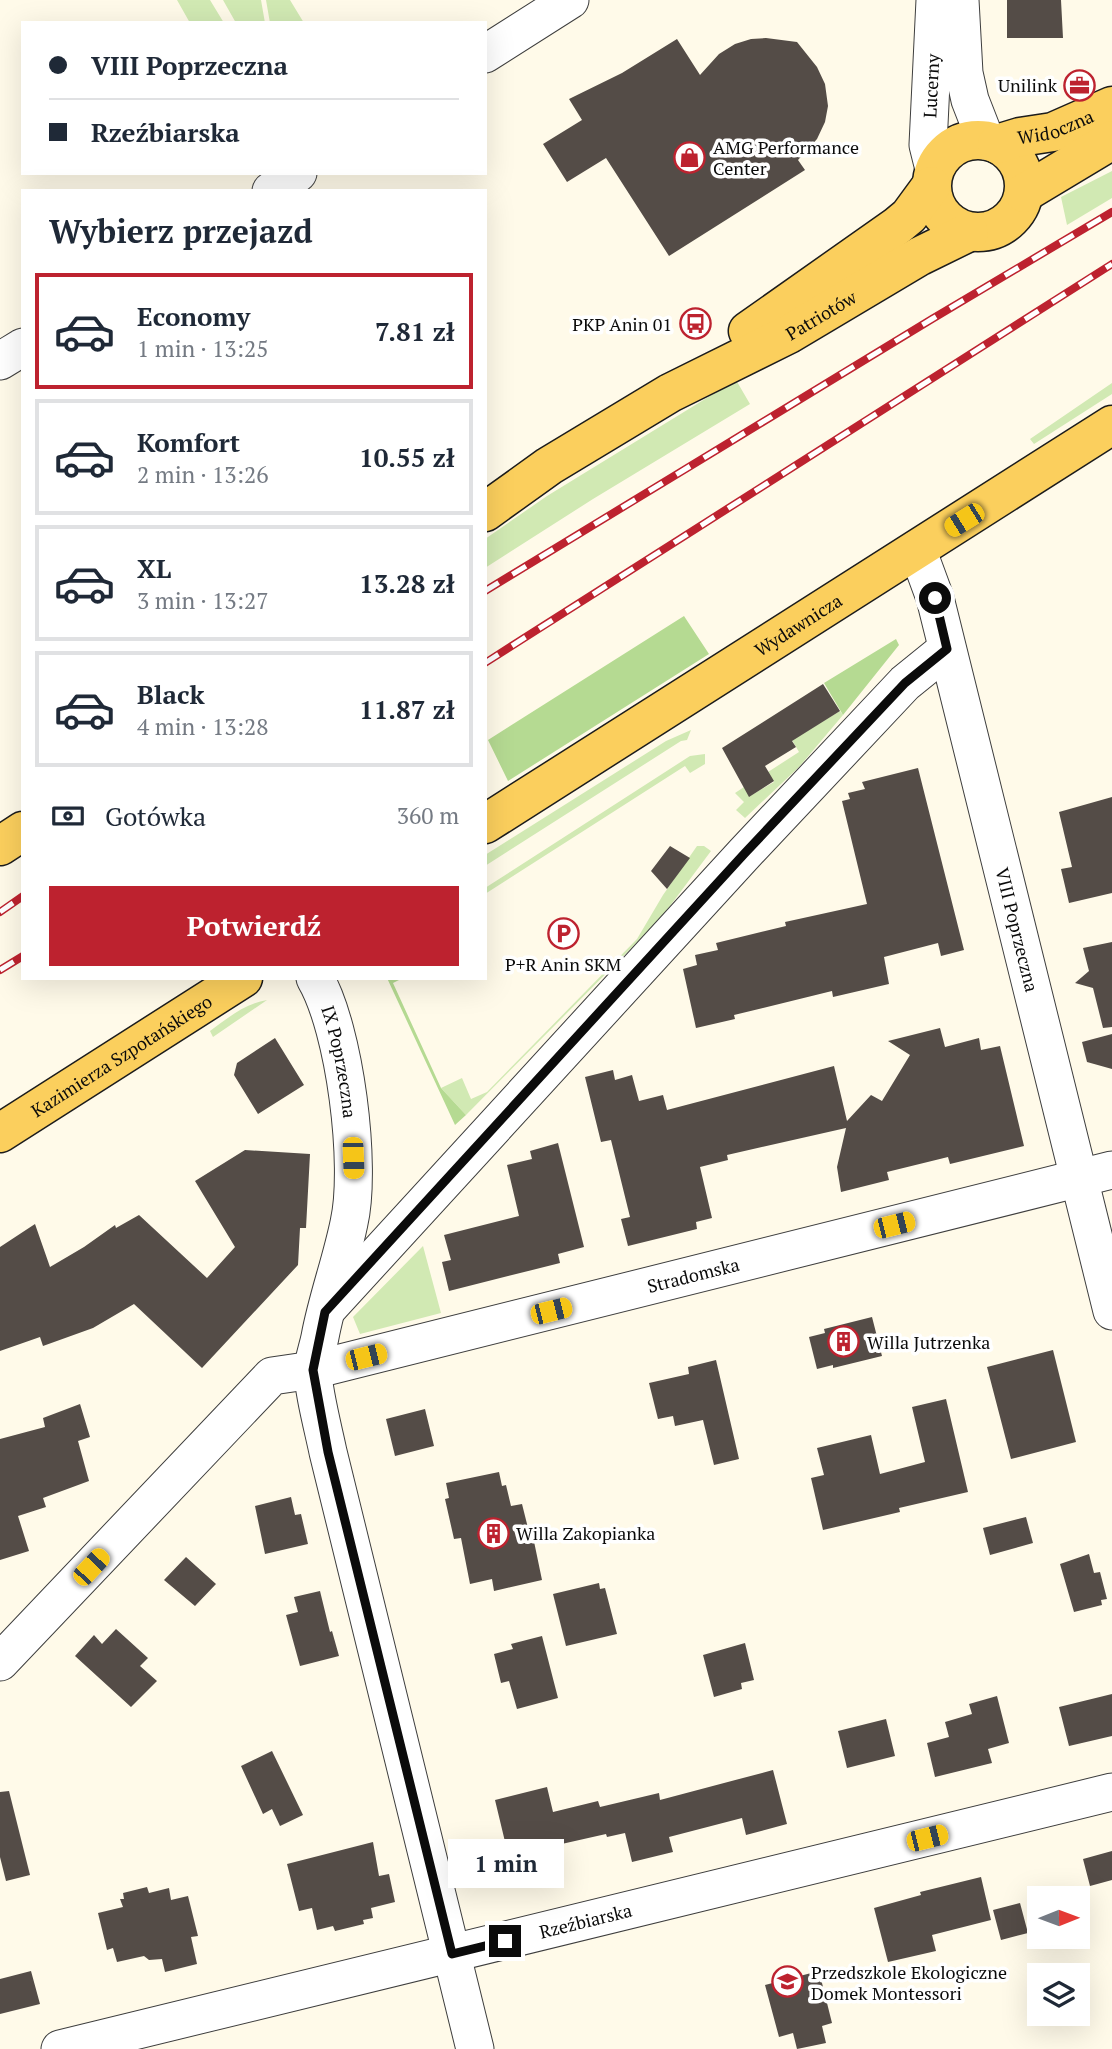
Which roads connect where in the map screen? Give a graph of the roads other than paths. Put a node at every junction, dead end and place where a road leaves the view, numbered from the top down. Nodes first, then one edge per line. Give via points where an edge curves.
1 (570, 0) edge
2 (935, 0) edge
3 (960, 0) edge
4 (487, 53) edge
5 (947, 57) junction
6 (1112, 106) edge
7 (1112, 140) edge
8 (992, 142) junction
9 (295, 175) edge
10 (933, 177) junction
11 (274, 189) edge
12 (1024, 193) junction
13 (969, 232) junction
14 (21, 348) edge
15 (0, 361) edge
16 (670, 393) junction
17 (1112, 425) edge
18 (487, 511) edge
19 (917, 550) junction
20 (947, 649) junction
21 (487, 823) edge
22 (21, 832) edge
23 (0, 846) edge
24 (240, 980) edge
25 (316, 980) edge
26 (0, 1133) edge
27 (1096, 1174) edge
28 (1112, 1311) edge
29 (325, 1312) junction
30 (313, 1370) junction
31 (0, 1662) edge
32 (1112, 1792) edge
33 (452, 1954) junction
34 (60, 2049) edge
35 (475, 2049) edge

1 - 4 street
2 - 5 street, Lucerny
3 - 5 street, Lucerny
5 - 8 street, Lucerny via 964,73 970,100
5 - 10 street, Lucerny via 928,145
6 - 8 main road, Widoczna via 1053,132
7 - 12 main road, Widoczna
8 - 10 main road via 960,143 945,153
8 - 12 main road via 1010,152 1019,164
9 - 11 street
10 - 13 main road via 936,206 949,223
10 - 16 main road, Patriotów via 903,221 739,337
12 - 13 main road via 1017,211 1004,224
13 - 16 main road, Patriotów via 789,334
14 - 15 street
16 - 18 main road, Patriotów
17 - 19 main road, Wydawnicza
19 - 20 street, VIII Poprzeczna
19 - 21 main road, Wydawnicza
20 - 27 street, VIII Poprzeczna
20 - 29 street via 905,683 745,853
22 - 23 main road
24 - 26 main road, Kazimierza Szpotańskiego
25 - 29 street, IX Poprzeczna via 332,1019 345,1083 354,1180 349,1222
27 - 28 street, VIII Poprzeczna
27 - 30 street, Stradomska
29 - 30 street, IX Poprzeczna
30 - 31 street, Stradomska via 272,1376
30 - 33 street, IX Poprzeczna via 328,1452
32 - 33 street, Rzeźbiarska
33 - 34 street, Rzeźbiarska
33 - 35 street, IX Poprzeczna

